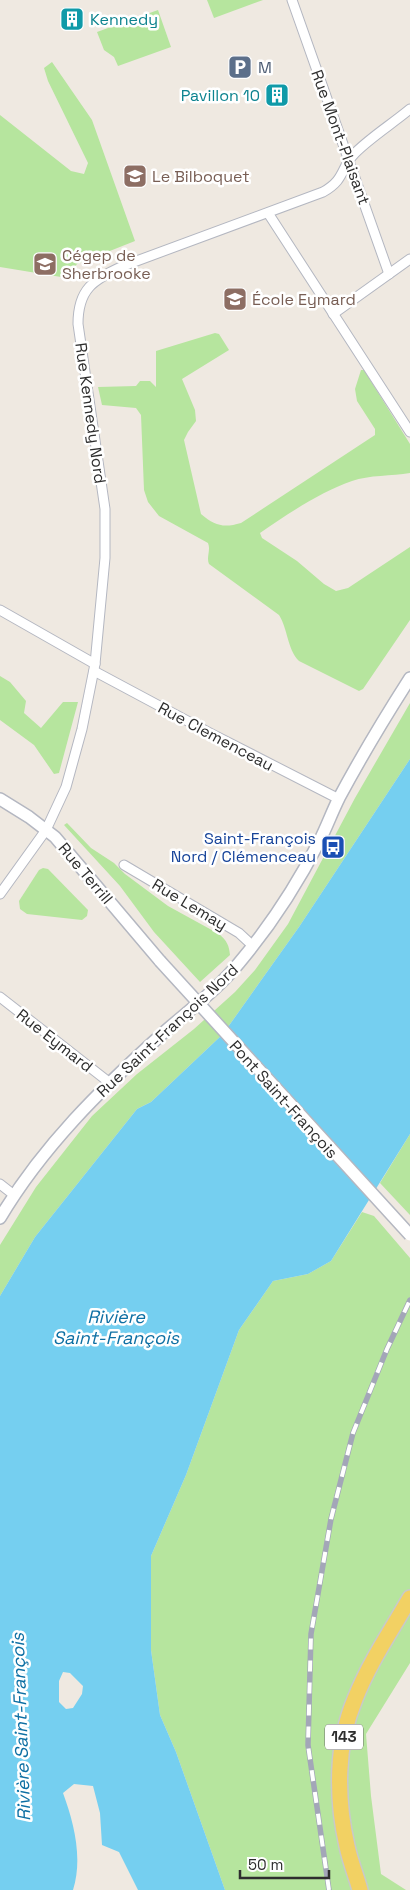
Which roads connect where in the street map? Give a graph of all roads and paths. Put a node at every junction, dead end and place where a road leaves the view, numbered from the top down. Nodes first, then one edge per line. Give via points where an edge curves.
1 (292, 0) edge
2 (410, 109) edge
3 (349, 161) junction
4 (268, 213) junction
5 (410, 260) edge
6 (389, 274) junction
7 (333, 314) junction
8 (410, 432) edge
9 (0, 610) edge
10 (95, 668) junction
11 (410, 678) edge
12 (0, 799) edge
13 (339, 799) junction
14 (46, 830) junction
15 (124, 865) dead end
16 (0, 894) edge
17 (253, 946) junction
18 (160, 961) joint
19 (0, 997) edge
20 (110, 1083) junction
21 (0, 1184) edge
22 (14, 1195) junction
23 (0, 1218) edge
24 (410, 1235) edge
25 (410, 1598) edge
26 (360, 1890) edge

1 - 3 street, Rue Mont-Plaisant
2 - 3 street, Rue Kennedy Nord
3 - 4 street, Rue Kennedy Nord via 331,188
3 - 6 street, Rue Mont-Plaisant
4 - 7 street
4 - 10 street, Rue Kennedy Nord via 109,272 90,285 80,303 80,342 106,525
5 - 6 street
6 - 7 street
7 - 8 street
9 - 10 street, Rue Clemenceau
10 - 13 street, Rue Clemenceau via 210,734
10 - 14 street, Rue Kennedy Nord via 71,773
11 - 13 street, Rue Saint-François Nord
12 - 14 street, Rue Terrill
13 - 17 street, Rue Saint-François Nord via 291,890
14 - 16 street, Rue Kennedy Nord
14 - 18 street, Rue Terrill
15 - 17 street, Rue Lemay via 239,933
17 - 20 street, Rue Saint-François Nord via 211,992
18 - 24 street, Pont Saint-François, bridge
19 - 20 street, Rue Eymard
20 - 22 street, Rue Saint-François Nord via 58,1137
21 - 22 street
22 - 23 street, Rue Saint-François Nord
25 - 26 main road, 143 via 370,1665 354,1700 342,1746 339,1795 347,1846

